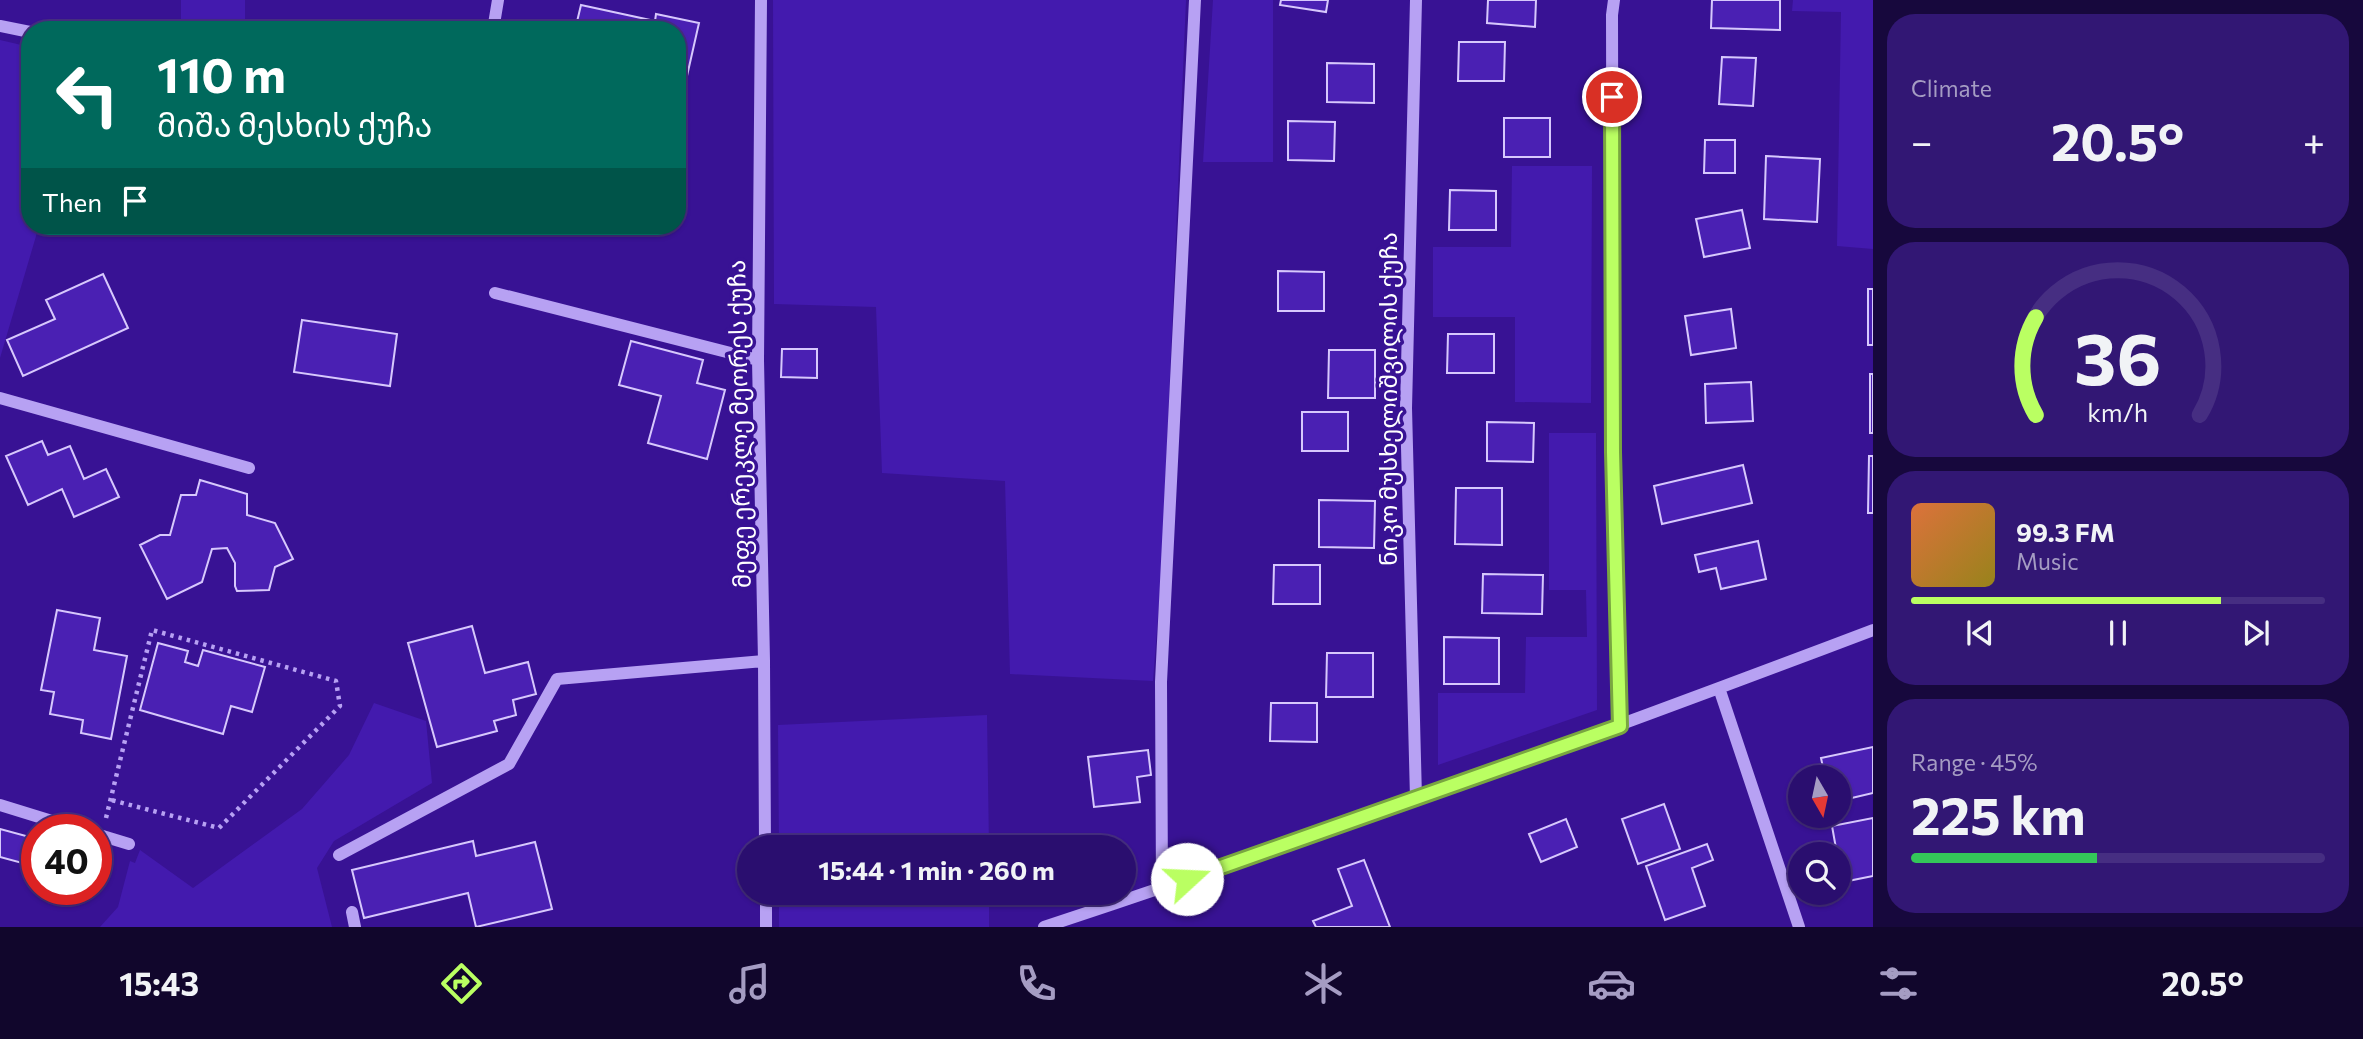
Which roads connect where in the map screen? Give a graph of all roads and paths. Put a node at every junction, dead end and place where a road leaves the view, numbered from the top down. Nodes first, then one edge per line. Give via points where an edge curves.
1 (498, 0) edge
2 (761, 0) edge
3 (1195, 0) edge
4 (1416, 0) edge
5 (1614, 0) edge
6 (494, 21) edge
7 (0, 26) edge
8 (21, 30) edge
9 (495, 293) dead end
10 (758, 360) junction
11 (0, 398) edge
12 (248, 468) dead end
13 (1873, 630) edge
14 (764, 660) junction
15 (1719, 688) junction
16 (1620, 726) junction
17 (1416, 798) junction
18 (111, 800) junction
19 (0, 805) edge
20 (29, 814) edge
21 (106, 814) edge
22 (765, 835) edge
23 (112, 839) edge
24 (129, 844) dead end
25 (339, 855) dead end
26 (1162, 888) junction
27 (765, 905) edge
28 (352, 912) dead end
29 (355, 927) edge
30 (766, 927) edge
31 (1044, 927) edge
32 (1799, 927) edge

1 - 6 street
2 - 10 street, მეფე ერეკლე მეორეს ქუჩა
3 - 26 street via 1161,682
4 - 17 street, ნიკო მუსხელიშვილის ქუჩა via 1406,408
5 - 16 street via 1613,452
7 - 8 street
9 - 10 street
10 - 14 street, მეფე ერეკლე მეორეს ქუჩა
11 - 12 street
13 - 15 street
14 - 22 street, მეფე ერეკლე მეორეს ქუჩა
14 - 25 street via 557,679 509,764
15 - 16 street
15 - 32 street
16 - 17 street
17 - 26 street
18 - 18 path via 152,630 336,681 340,706 219,828
18 - 21 path
19 - 20 street
23 - 24 street
26 - 31 street
27 - 30 street
28 - 29 street

